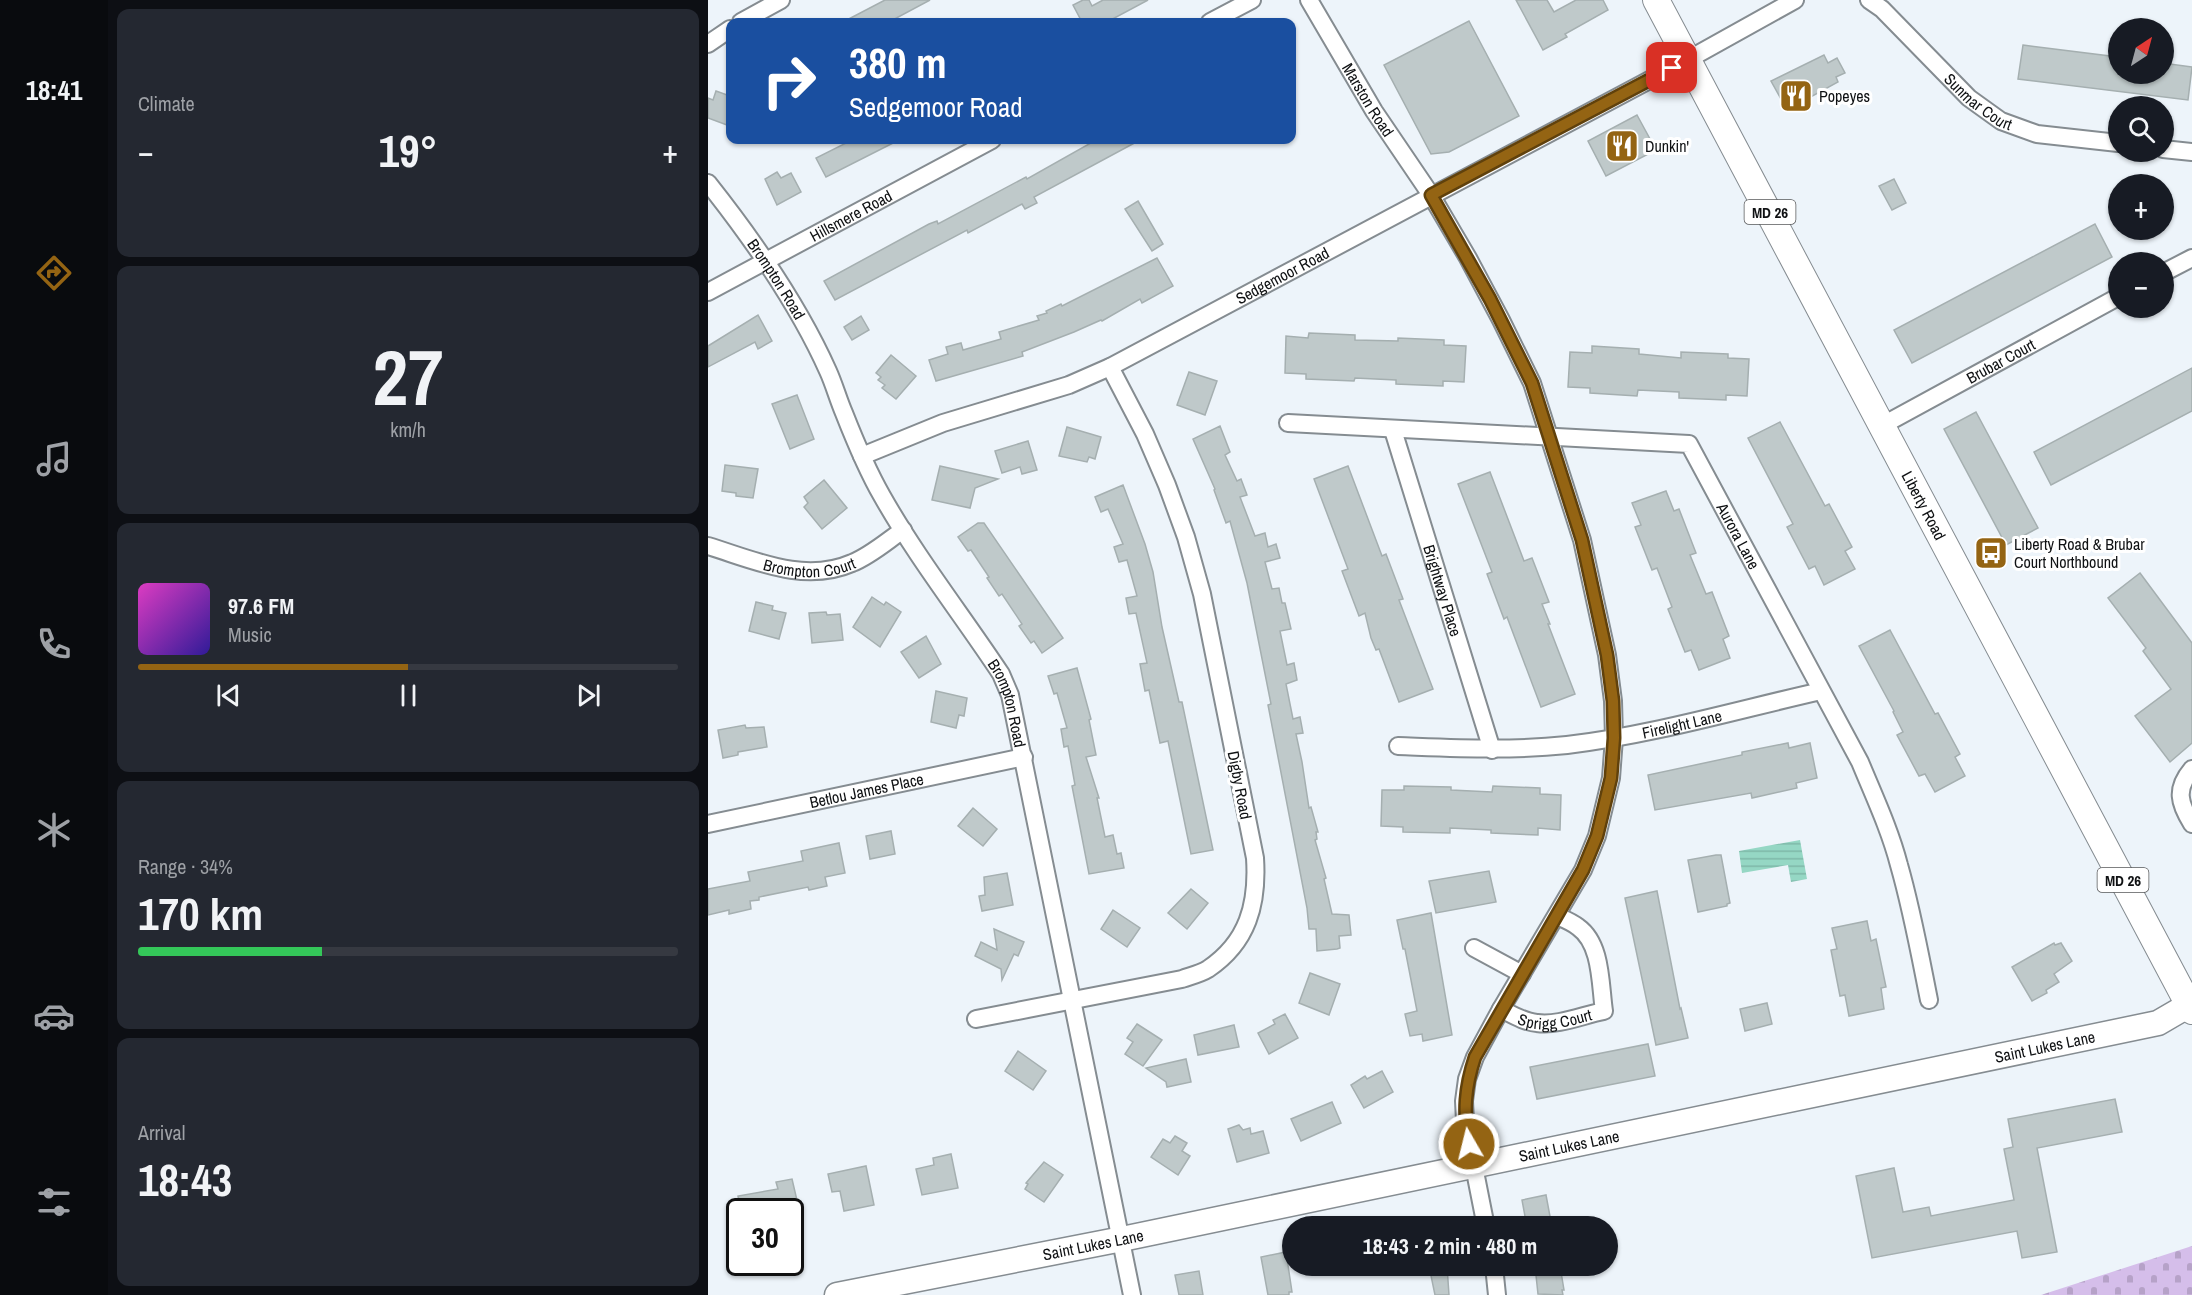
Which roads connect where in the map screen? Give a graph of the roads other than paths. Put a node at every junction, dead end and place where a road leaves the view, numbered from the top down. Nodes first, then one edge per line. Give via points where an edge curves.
1 (782, 0) edge
2 (1252, 0) edge
3 (1309, 0) edge
4 (1656, 0) edge
5 (1795, 0) edge
6 (1869, 0) edge
7 (748, 18) edge
8 (1218, 18) edge
9 (726, 32) edge
10 (708, 44) edge
11 (1689, 59) junction
12 (2108, 142) edge
13 (985, 144) edge
14 (2174, 150) edge
15 (2192, 152) edge
16 (708, 183) edge
17 (1431, 195) junction
18 (2192, 258) edge
19 (765, 262) junction
20 (2174, 267) edge
21 (708, 292) edge
22 (2108, 302) edge
23 (1110, 367) junction
24 (1288, 423) dead end
25 (1883, 425) junction
26 (1393, 430) junction
27 (1550, 437) junction
28 (862, 456) junction
29 (903, 530) junction
30 (708, 546) edge
31 (1821, 691) junction
32 (1614, 738) junction
33 (1398, 746) dead end
34 (1492, 750) junction
35 (1024, 757) junction
36 (2192, 769) edge
37 (708, 824) edge
38 (2192, 824) edge
39 (1557, 916) junction
40 (1474, 948) dead end
41 (1522, 974) junction
42 (1929, 1000) dead end
43 (1072, 1001) junction
44 (2191, 1006) edge
45 (1501, 1010) junction
46 (976, 1019) dead end
47 (1473, 1166) junction
48 (1484, 1216) edge
49 (1122, 1239) junction
50 (1495, 1276) edge
51 (837, 1295) edge
52 (1132, 1295) edge
53 (1497, 1295) edge

1 - 7 street
2 - 8 street
3 - 17 street, Marston Road via 1374,111
4 - 11 main road, Liberty Road / MD 26
5 - 11 street
6 - 12 street, Sunmar Court via 1969,98 2001,121 2037,134
9 - 10 street
11 - 17 street, Sedgemoor Road
11 - 25 main road, Liberty Road / MD 26
13 - 19 street, Hillsmere Road
14 - 15 street
16 - 19 street, Brompton Road
17 - 23 street, Sedgemoor Road
17 - 27 street, Marston Road via 1532,383
18 - 20 street
19 - 21 street, Hillsmere Road
19 - 28 street, Brompton Road via 829,373
22 - 25 street, Brubar Court
23 - 28 street, Sedgemoor Road via 1069,385 943,423
23 - 43 street, Digby Road via 1167,485 1202,594 1255,858 1256,883 1254,902 1243,930 1225,955 1206,970 1182,979
24 - 26 street, Aurora Lane
25 - 44 main road, Liberty Road / MD 26
26 - 27 street, Aurora Lane
26 - 34 street, Brightway Place
27 - 31 street, Aurora Lane via 1689,444
27 - 32 street, Marston Road via 1596,598 1613,701
28 - 29 street, Brompton Road
29 - 30 street, Brompton Court via 853,563 816,572 782,568
29 - 35 street, Brompton Road via 1001,674 1013,706
31 - 32 street, Firelight Lane
31 - 42 street, Aurora Lane via 1860,762 1883,816 1899,864
32 - 34 street, Firelight Lane
32 - 39 street, Marston Road via 1611,778 1597,836
33 - 34 street, Firelight Lane
35 - 37 street, Betlou James Place
35 - 43 street, Brompton Road
36 - 38 street via 2180,790
39 - 41 street, Marston Road
39 - 45 street, Sprigg Court via 1589,937 1604,1011 1537,1023
40 - 41 street
41 - 45 street, Marston Road
43 - 46 street, Digby Road
43 - 49 street, Brompton Road
44 - 47 street, Saint Lukes Lane via 2158,1023
45 - 47 street, Marston Road via 1467,1079 1465,1121
47 - 48 street, Marston Road
47 - 49 street, Saint Lukes Lane
49 - 51 street, Saint Lukes Lane
49 - 52 street, Brompton Road
50 - 53 street

